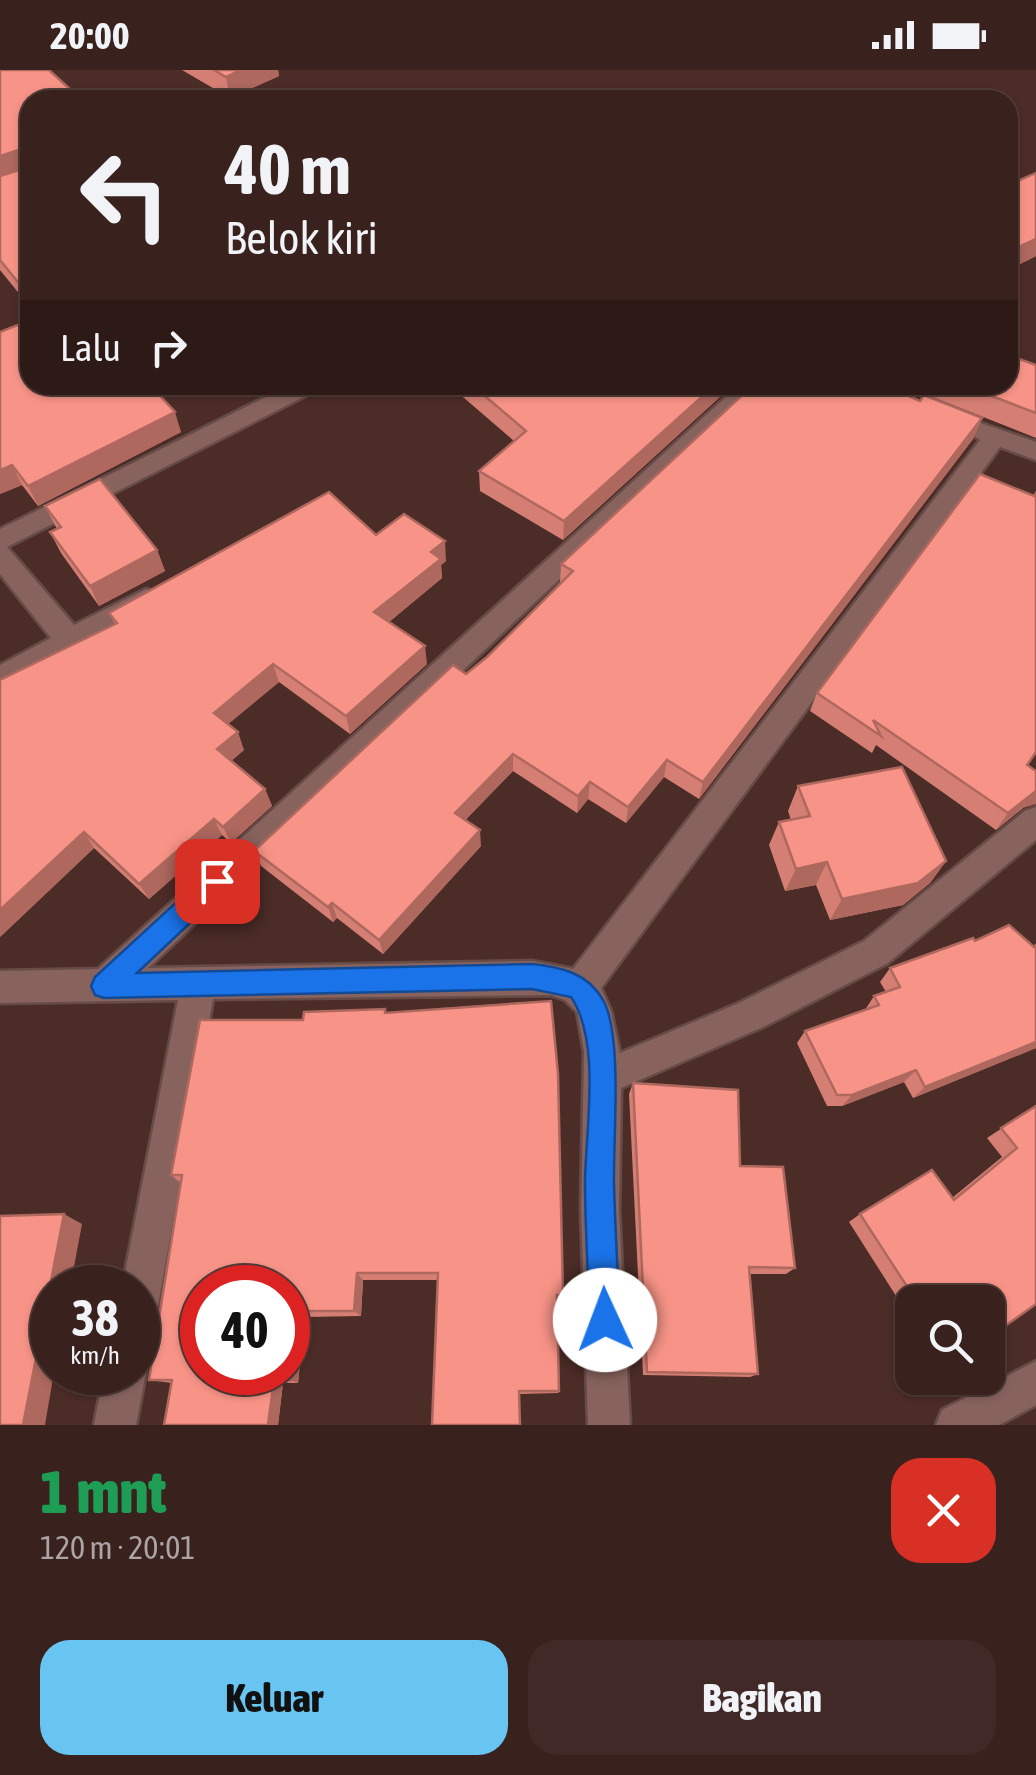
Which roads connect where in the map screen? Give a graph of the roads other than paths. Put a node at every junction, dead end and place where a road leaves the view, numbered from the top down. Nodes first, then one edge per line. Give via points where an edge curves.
1 (289, 395) edge
2 (742, 395) edge
3 (959, 422) edge
4 (995, 437) junction
5 (1036, 452) edge
6 (0, 540) edge
7 (0, 555) edge
8 (176, 582) edge
9 (71, 642) junction
10 (0, 680) edge
11 (1036, 821) edge
12 (104, 986) junction
13 (198, 986) junction
14 (0, 987) edge
15 (580, 988) junction
16 (602, 1078) junction
17 (146, 1265) edge
18 (1036, 1382) edge
19 (121, 1395) edge
20 (115, 1425) edge
21 (609, 1425) edge
22 (957, 1425) edge

1 - 6 street
2 - 12 street
3 - 4 street
4 - 5 street
4 - 15 street
7 - 9 street
8 - 9 street
9 - 10 street
11 - 16 street via 876,952
12 - 13 street
12 - 14 street
13 - 15 street via 532,977
13 - 17 street
15 - 16 street via 594,1009
16 - 21 street
18 - 22 street
19 - 20 street

